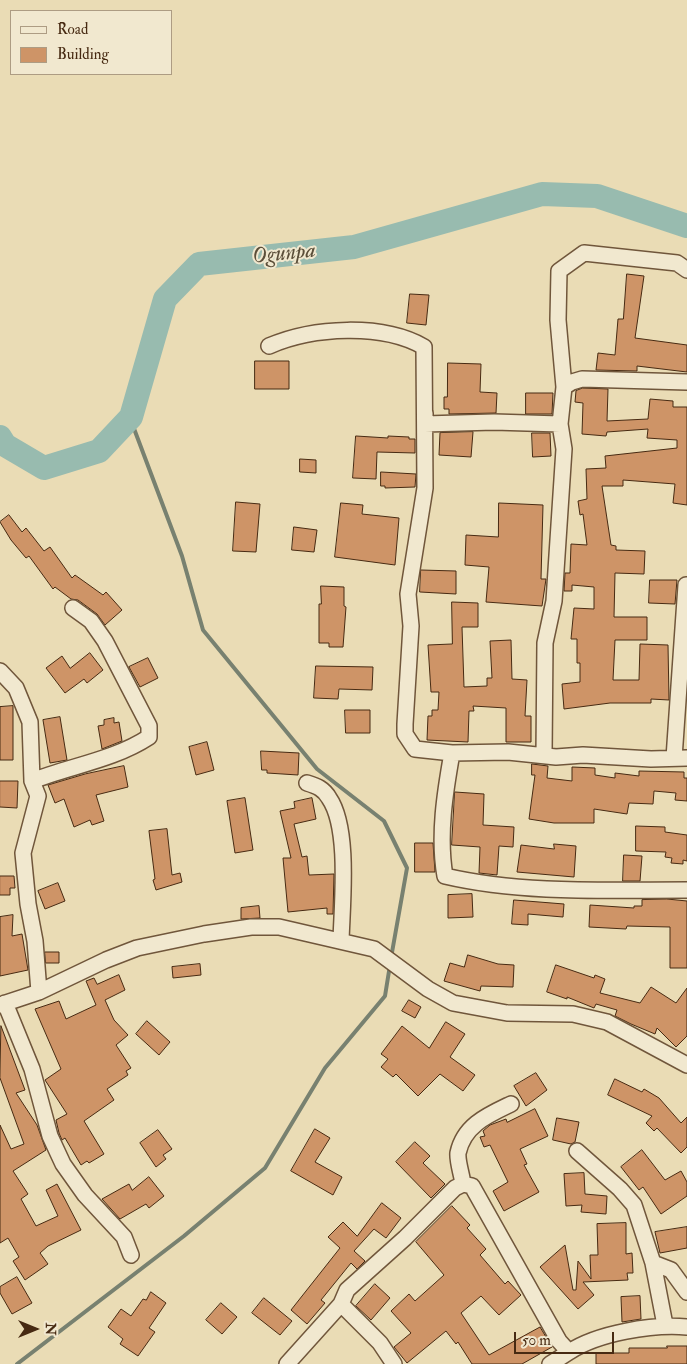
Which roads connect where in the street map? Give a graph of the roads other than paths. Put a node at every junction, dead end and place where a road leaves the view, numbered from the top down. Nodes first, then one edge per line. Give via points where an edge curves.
1 (687, 270) edge
2 (269, 346) dead end
3 (424, 347) junction
4 (687, 382) edge
5 (564, 387) junction
6 (560, 424) junction
7 (686, 585) edge
8 (73, 608) dead end
9 (0, 671) edge
10 (452, 753) junction
11 (544, 754) junction
12 (680, 758) edge
13 (32, 782) junction
14 (307, 783) dead end
15 (687, 890) edge
16 (341, 941) junction
17 (39, 992) junction
18 (2, 1004) edge
19 (687, 1065) edge
20 (511, 1104) dead end
21 (577, 1151) dead end
22 (463, 1184) junction
23 (131, 1256) dead end
24 (653, 1263) junction
25 (687, 1292) edge
26 (341, 1304) junction
27 (665, 1325) junction
28 (687, 1327) edge
29 (569, 1352) junction
30 (287, 1364) edge
31 (394, 1364) edge
32 (550, 1364) edge

1 - 5 street via 677,263 584,253 559,271 558,320
2 - 3 street via 291,337 330,332 378,332 410,339
3 - 6 street via 424,424
3 - 10 street via 425,488 408,594 411,626 405,734 416,749
4 - 5 street via 582,379
5 - 6 street
6 - 11 street via 564,449 562,498 554,601 545,643
7 - 12 street
8 - 13 street via 91,621 105,641 150,726 149,737 134,746
9 - 13 street via 16,688 30,722
10 - 11 street
10 - 15 street via 443,836 445,876 520,887
11 - 12 street via 556,757
13 - 17 street via 38,796 23,853
14 - 16 street via 320,788 330,798 337,816 343,853
16 - 17 street via 279,927 250,927 204,934 137,948
16 - 19 street via 374,949 428,990 453,1002 507,1013 573,1014 607,1022
17 - 18 street
18 - 23 street via 32,1069 50,1136 63,1164 84,1195 124,1237
20 - 22 street via 476,1121 464,1137 458,1154
21 - 24 street via 634,1205
22 - 26 street via 347,1290
22 - 29 street via 472,1186 559,1341
24 - 25 street via 671,1270
24 - 27 street
26 - 30 street
26 - 31 street via 380,1343
27 - 28 street
27 - 29 street via 583,1343
29 - 32 street

